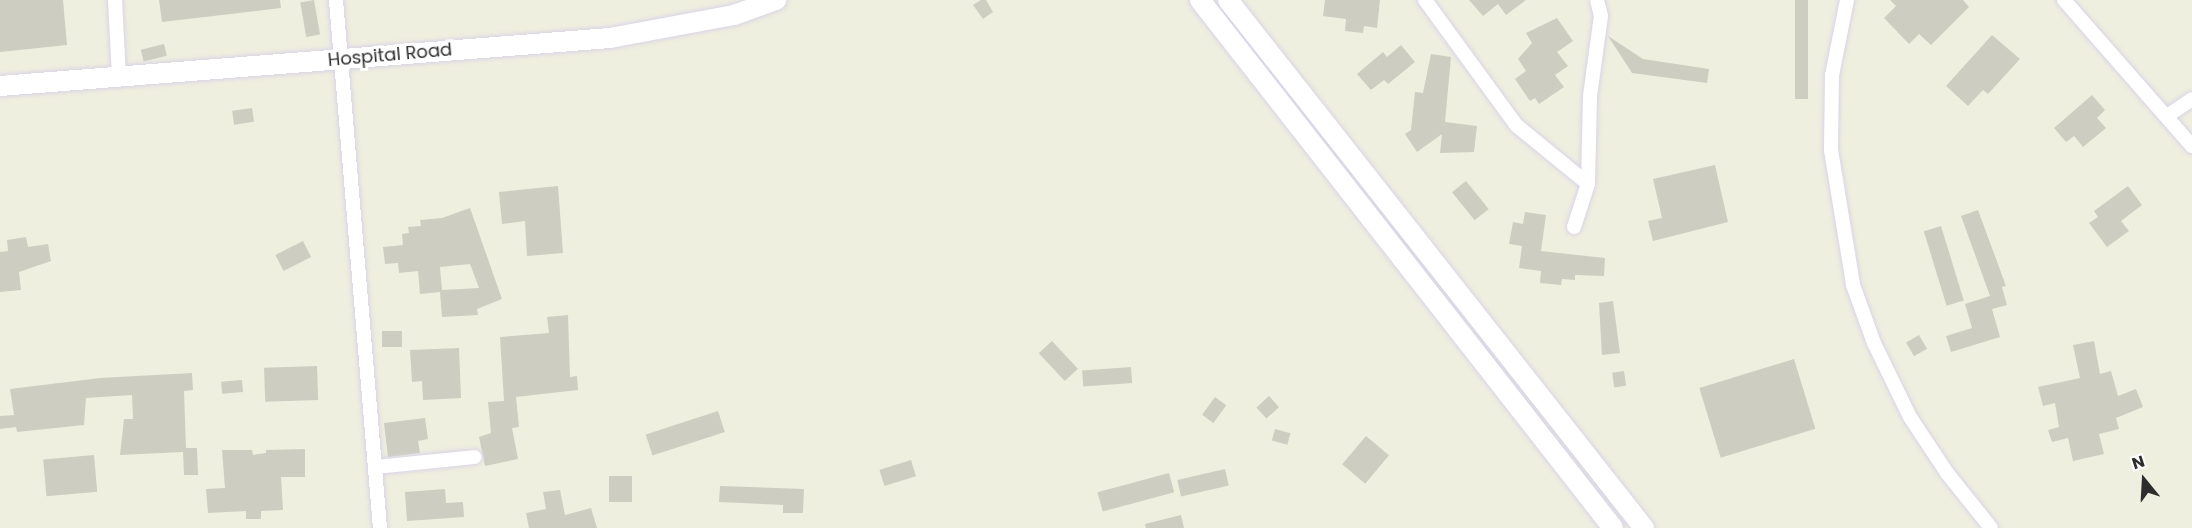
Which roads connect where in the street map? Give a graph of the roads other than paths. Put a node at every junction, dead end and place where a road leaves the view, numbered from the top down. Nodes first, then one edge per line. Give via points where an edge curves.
1 (115, 0) edge
2 (336, 0) edge
3 (776, 0) edge
4 (1200, 0) edge
5 (1228, 0) edge
6 (1425, 0) edge
7 (1597, 0) edge
8 (1847, 0) edge
9 (2064, 0) edge
10 (342, 59) junction
11 (119, 77) junction
12 (0, 86) edge
13 (2192, 99) edge
14 (2167, 116) junction
15 (2192, 146) edge
16 (1588, 184) junction
17 (1404, 225) junction
18 (1574, 227) dead end
19 (1385, 240) junction
20 (475, 457) dead end
21 (375, 467) junction
22 (1635, 525) edge
23 (380, 528) edge
24 (1614, 528) edge
25 (1991, 528) edge

1 - 11 street
2 - 10 street
3 - 10 street, Hospital Road via 734,15 610,38
4 - 19 street
5 - 17 street
6 - 16 street via 1516,125
7 - 16 street via 1601,16 1590,96
8 - 25 street via 1832,75 1830,121 1835,191 1853,285 1874,343 1910,417 1947,473
9 - 14 street
10 - 11 street, Hospital Road
10 - 21 street
11 - 12 street, Hospital Road
13 - 14 street
14 - 15 street
16 - 18 street
17 - 19 street
17 - 22 street
19 - 24 street
20 - 21 street
21 - 23 street

